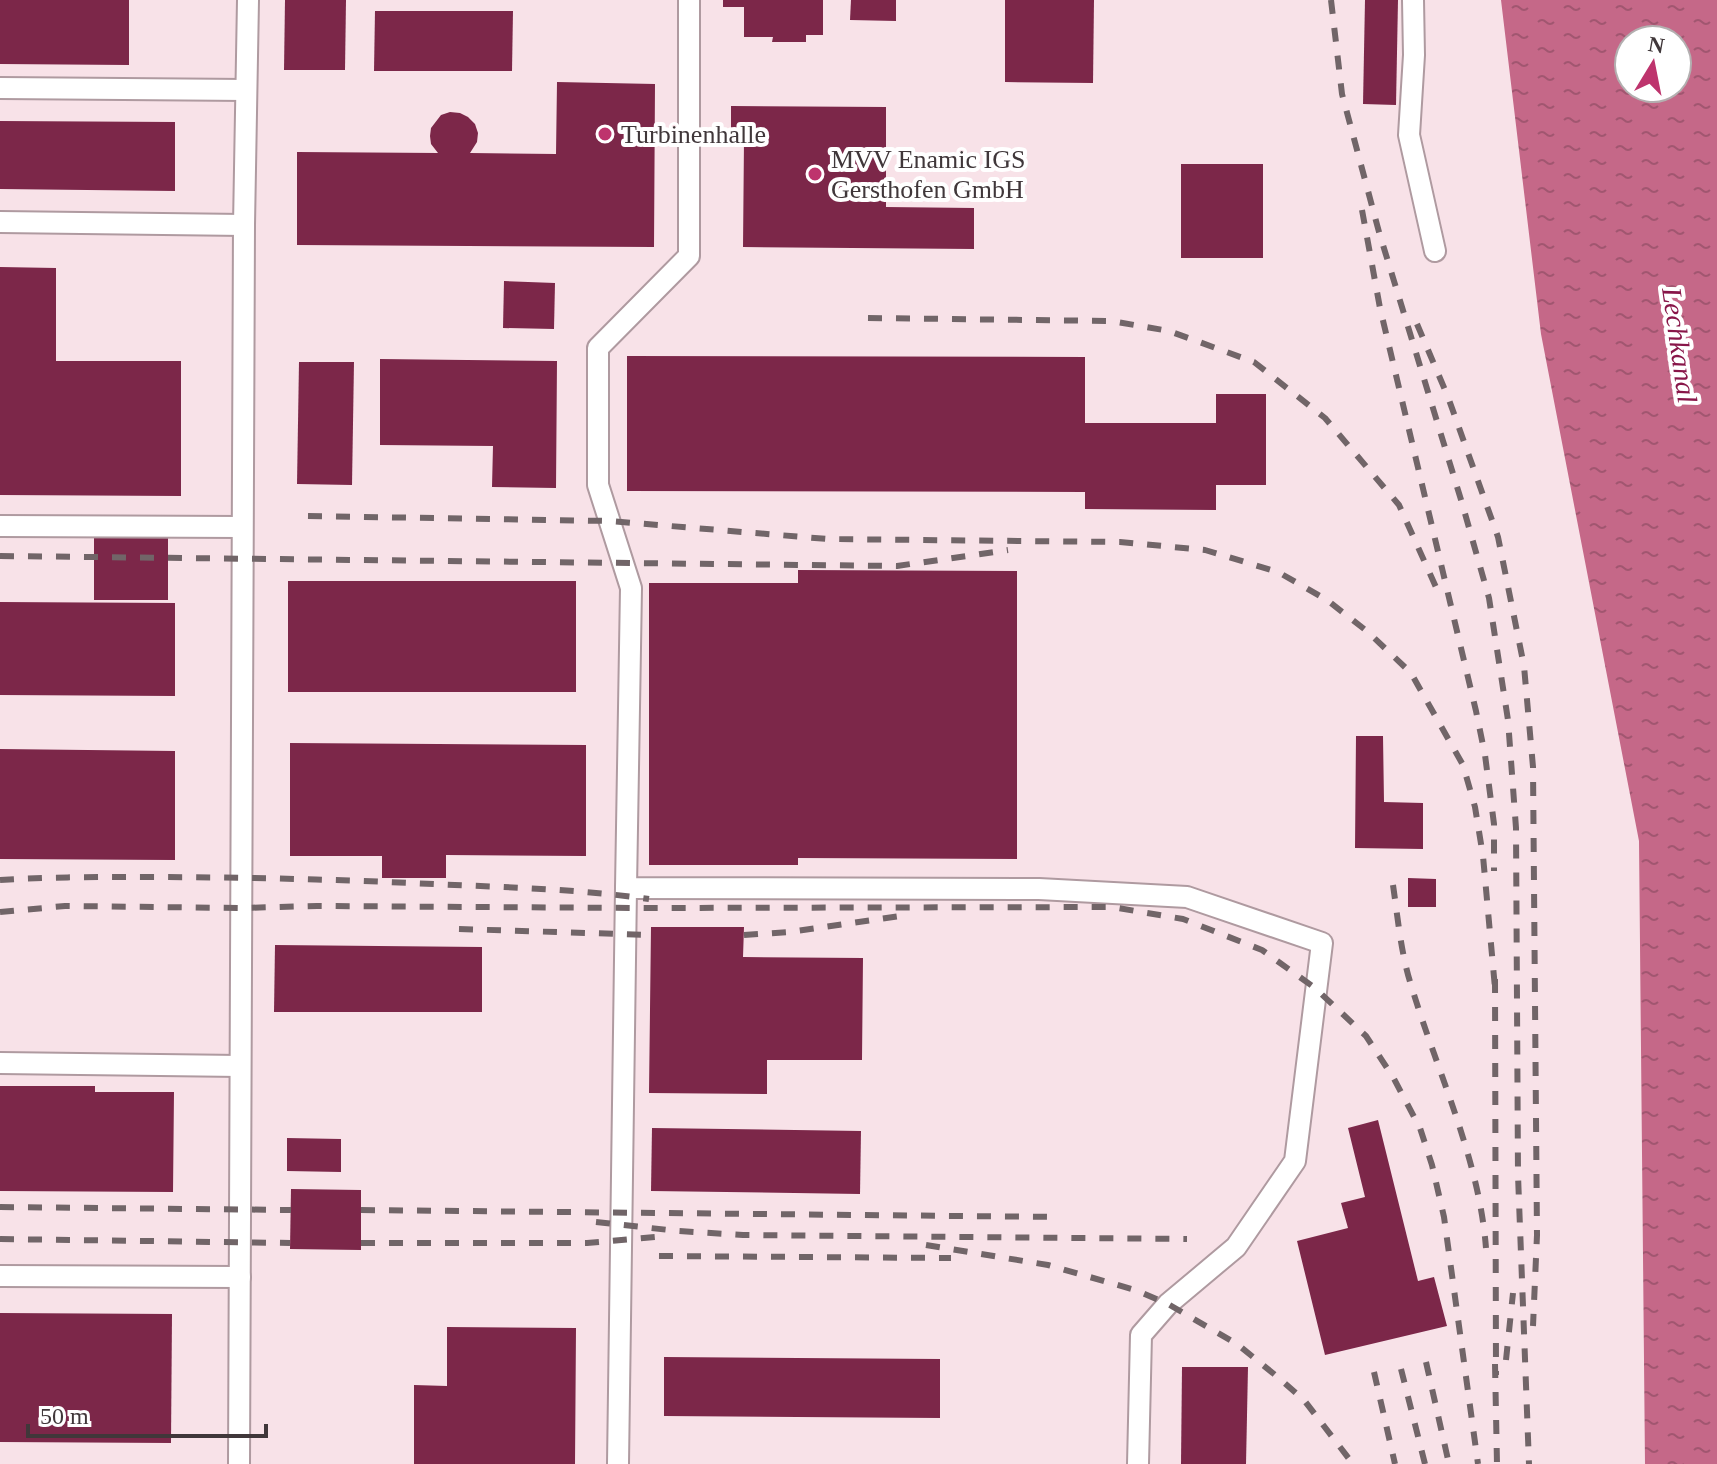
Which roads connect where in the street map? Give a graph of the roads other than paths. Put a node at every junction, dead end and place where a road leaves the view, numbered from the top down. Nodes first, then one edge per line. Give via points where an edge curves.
1 (248, 0) edge
2 (689, 0) edge
3 (1413, 0) edge
4 (0, 88) edge
5 (246, 90) junction
6 (0, 222) edge
7 (244, 225) junction
8 (1435, 251) dead end
9 (0, 526) edge
10 (242, 527) junction
11 (626, 888) junction
12 (0, 1063) edge
13 (240, 1066) junction
14 (0, 1276) edge
15 (240, 1277) junction
16 (239, 1464) edge
17 (618, 1464) edge
18 (1138, 1464) edge

1 - 5 lane
2 - 11 lane via 689,256 598,348 598,485 631,588
3 - 8 lane via 1409,135
4 - 5 lane
5 - 7 lane
6 - 7 lane
7 - 10 lane
9 - 10 lane
10 - 13 lane
11 - 17 lane
11 - 18 lane via 1039,889 1187,897 1322,943 1295,1161 1236,1247 1168,1304 1141,1335
12 - 13 lane
13 - 15 lane
14 - 15 lane
15 - 16 lane

